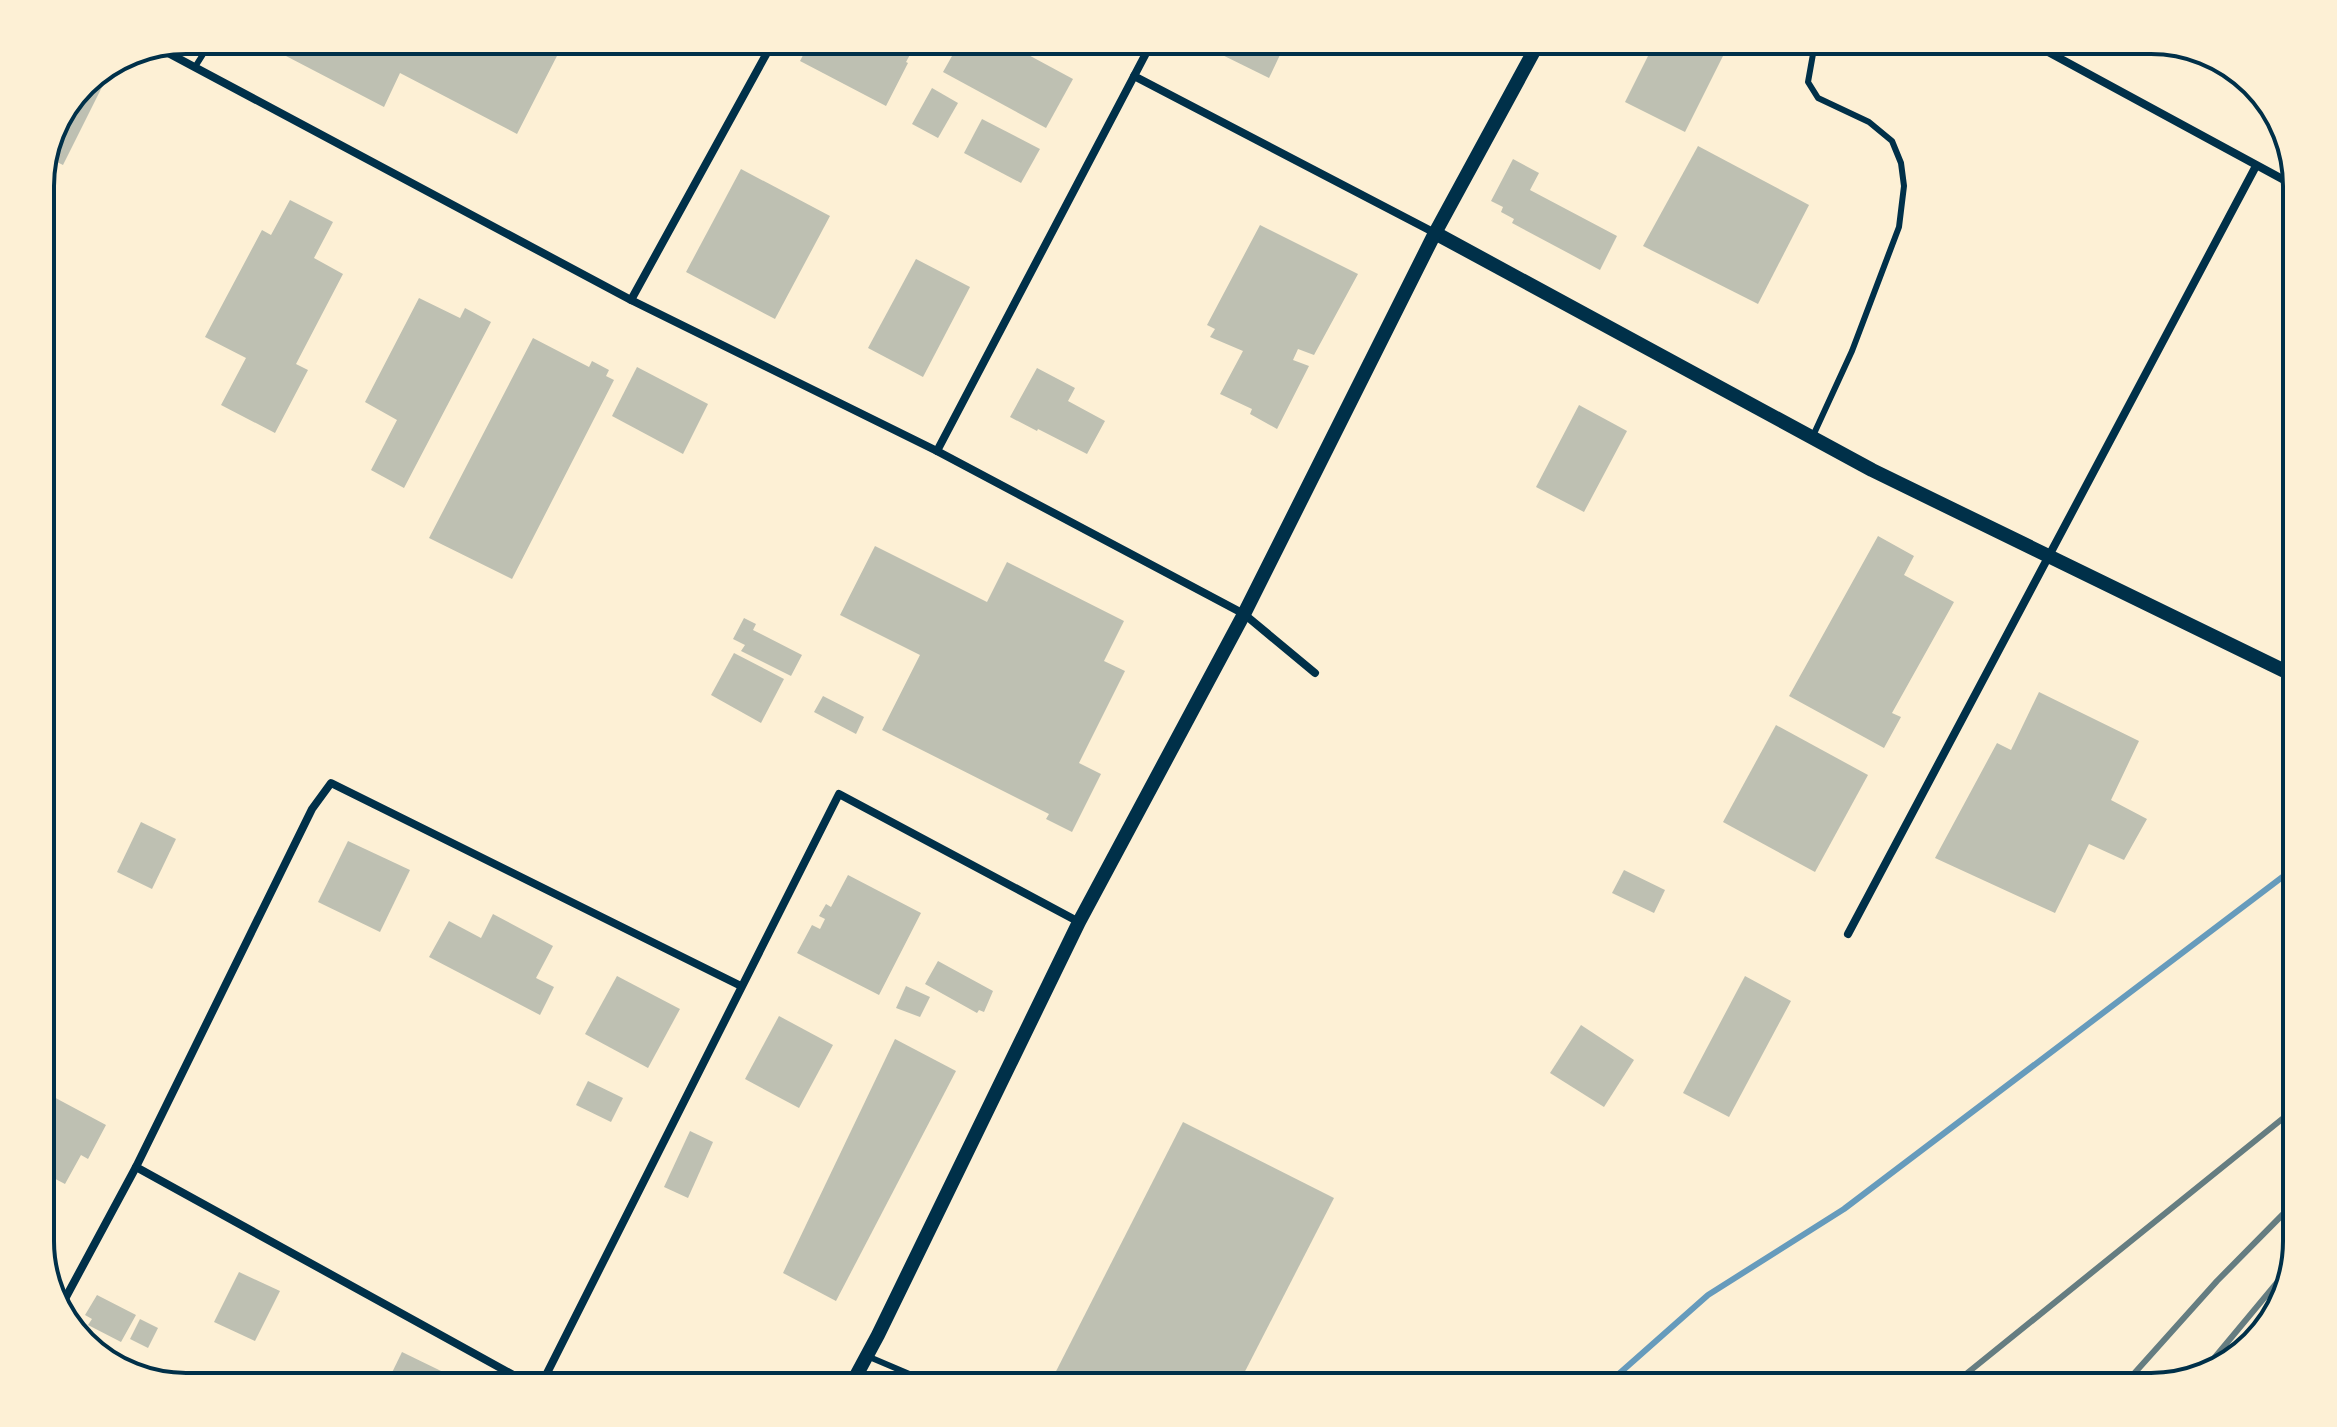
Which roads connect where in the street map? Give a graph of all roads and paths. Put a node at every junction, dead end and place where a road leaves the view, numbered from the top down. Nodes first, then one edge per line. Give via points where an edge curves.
1 (203, 54) edge
2 (766, 54) edge
3 (1146, 54) edge
4 (1532, 54) edge
5 (1813, 54) edge
6 (2052, 54) edge
7 (173, 55) edge
8 (195, 67) junction
9 (1134, 76) junction
10 (2256, 166) junction
11 (2283, 180) edge
12 (1435, 233) junction
13 (631, 300) junction
14 (1812, 438) junction
15 (937, 451) junction
16 (2049, 555) junction
17 (1244, 614) junction
18 (2283, 670) edge
19 (1315, 673) dead end
20 (1079, 922) junction
21 (1848, 934) dead end
22 (741, 986) junction
23 (136, 1167) junction
24 (66, 1296) edge
25 (867, 1356) junction
26 (512, 1373) edge
27 (545, 1373) edge
28 (858, 1373) edge
29 (907, 1373) edge

1 - 8 lane
2 - 13 street
3 - 9 street
4 - 12 street
5 - 14 lane via 1808,82 1818,98 1869,122 1892,141 1904,186 1899,227
6 - 10 street
7 - 8 street
8 - 13 street
9 - 12 street
9 - 15 street
10 - 11 street
10 - 16 street
12 - 14 street
12 - 17 street
13 - 15 street
14 - 16 street
15 - 17 street
16 - 18 street
16 - 21 street
17 - 19 street
17 - 20 street
20 - 22 street via 839,794
20 - 25 street
22 - 23 street via 331,783 312,809
22 - 27 street
23 - 24 street
23 - 26 street
25 - 28 street
25 - 29 lane

